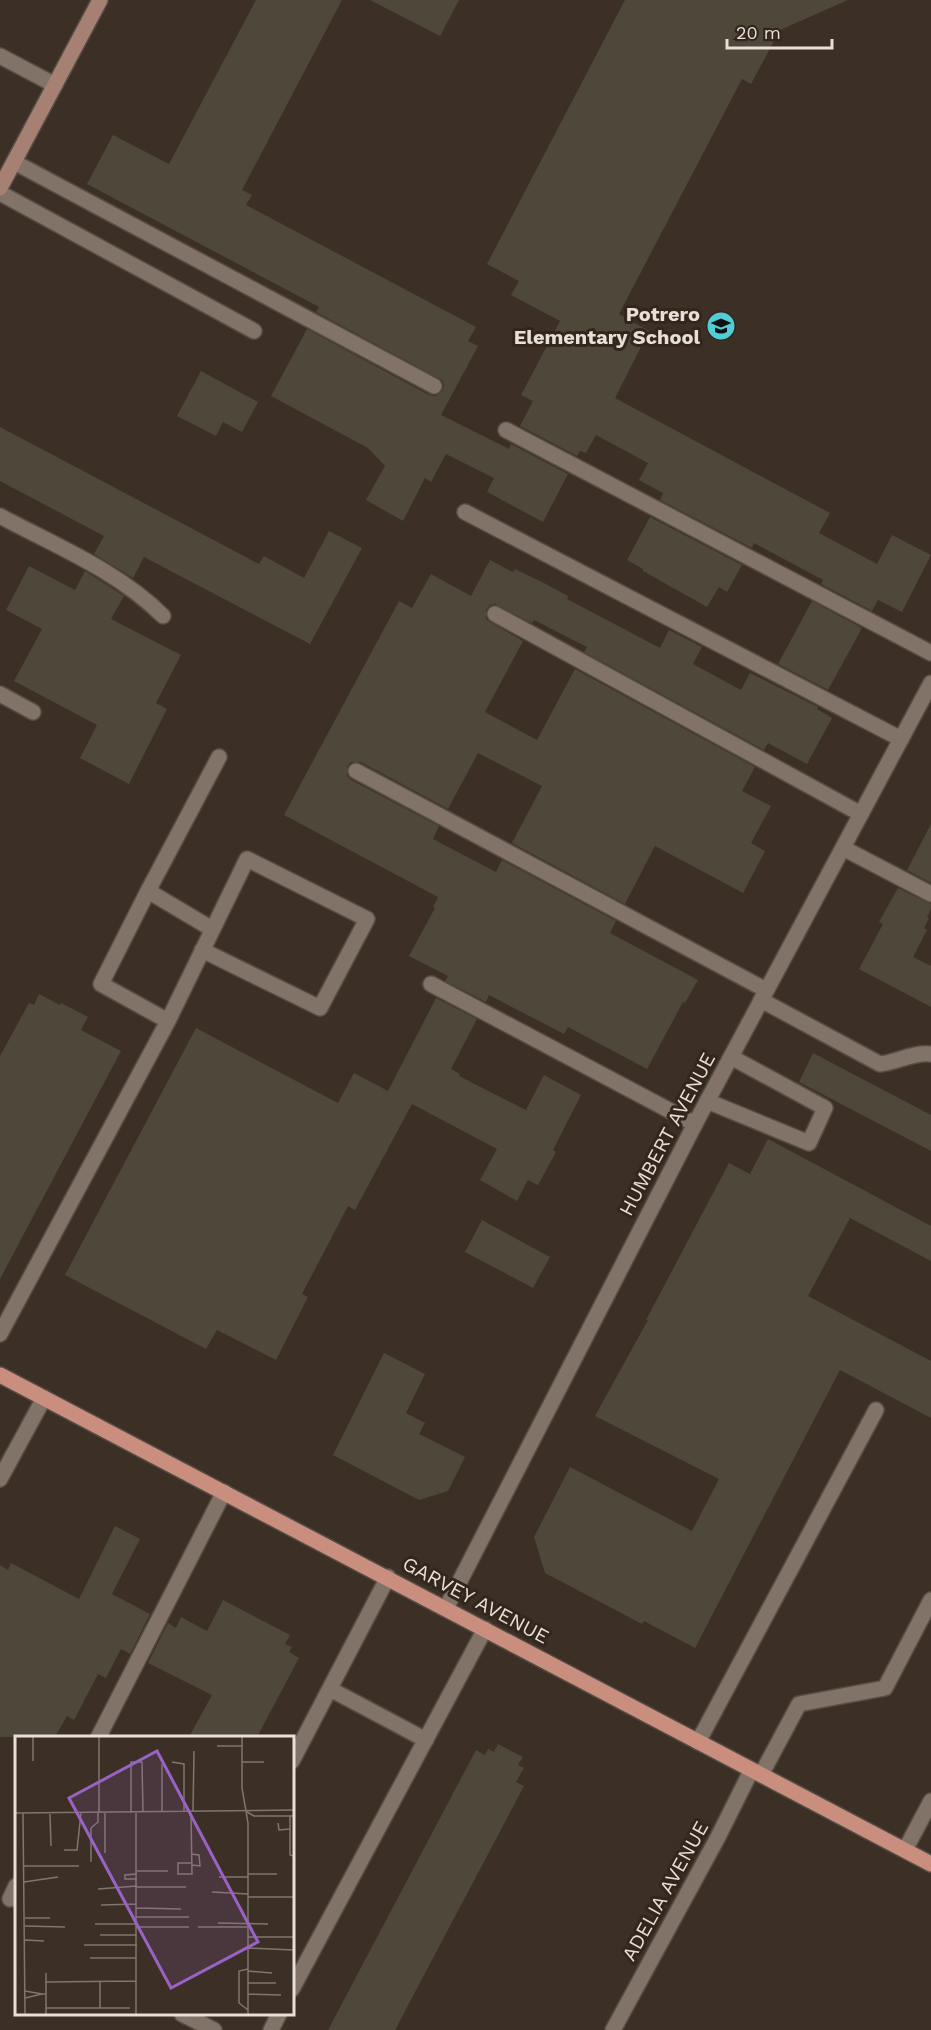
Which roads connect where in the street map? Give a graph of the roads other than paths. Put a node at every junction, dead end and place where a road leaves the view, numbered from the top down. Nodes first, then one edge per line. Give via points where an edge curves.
1 (100, 0) edge
2 (0, 56) edge
3 (55, 85) junction
4 (14, 162) junction
5 (0, 188) edge
6 (0, 194) edge
7 (254, 331) dead end
8 (434, 386) dead end
9 (506, 430) dead end
10 (465, 512) dead end
11 (0, 516) edge
12 (495, 614) dead end
13 (163, 616) dead end
14 (931, 653) edge
15 (931, 683) edge
16 (0, 694) edge
17 (33, 712) dead end
18 (901, 739) junction
19 (219, 757) dead end
20 (356, 771) dead end
21 (861, 814) junction
22 (843, 848) junction
23 (148, 891) junction
24 (931, 894) edge
25 (212, 929) junction
26 (202, 950) junction
27 (432, 984) dead end
28 (764, 995) junction
29 (168, 1021) junction
30 (931, 1054) edge
31 (731, 1057) junction
32 (707, 1101) junction
33 (695, 1124) junction
34 (0, 1334) edge
35 (0, 1375) edge
36 (44, 1398) junction
37 (876, 1410) dead end
38 (0, 1479) edge
39 (224, 1492) junction
40 (387, 1577) junction
41 (931, 1600) edge
42 (446, 1608) junction
43 (485, 1629) junction
44 (330, 1689) junction
45 (99, 1736) edge
46 (426, 1740) junction
47 (698, 1742) junction
48 (294, 1757) edge
49 (756, 1773) junction
50 (931, 1801) edge
51 (905, 1850) junction
52 (931, 1864) edge
53 (294, 1985) edge
54 (186, 2015) edge
55 (278, 2015) edge
56 (214, 2030) edge
57 (271, 2030) edge
58 (613, 2030) edge

1 - 3 street
2 - 3 street
3 - 4 street
4 - 5 street
4 - 8 street
6 - 7 street
9 - 14 street
10 - 18 street
11 - 13 street via 108,573
12 - 21 street
15 - 18 street, HUMBERT AVENUE
16 - 17 street
18 - 21 street, HUMBERT AVENUE
19 - 23 street
20 - 28 street
21 - 22 street, HUMBERT AVENUE
22 - 24 street
22 - 28 street, HUMBERT AVENUE
23 - 25 street
23 - 29 street via 101,984
25 - 26 street
25 - 26 street via 247,859 367,919 320,1008
26 - 29 street
27 - 33 street
28 - 30 street via 880,1064 917,1053
28 - 31 street, HUMBERT AVENUE
29 - 34 street
31 - 32 street, HUMBERT AVENUE
31 - 32 street via 825,1108 809,1143
32 - 33 street, HUMBERT AVENUE
33 - 42 street, HUMBERT AVENUE
35 - 36 main road, GARVEY AVENUE
36 - 38 street
36 - 39 main road, GARVEY AVENUE
37 - 47 street
39 - 40 main road, GARVEY AVENUE
39 - 45 street
40 - 42 main road, GARVEY AVENUE
40 - 44 street
41 - 49 street, ADELIA AVENUE via 885,1688 799,1704
42 - 43 main road, GARVEY AVENUE
43 - 46 street
43 - 47 main road, GARVEY AVENUE
44 - 46 street
44 - 48 street
46 - 53 street
47 - 49 main road, GARVEY AVENUE
49 - 51 main road, GARVEY AVENUE
49 - 58 street, ADELIA AVENUE
50 - 51 street
51 - 52 main road, GARVEY AVENUE
54 - 56 street
55 - 57 street

